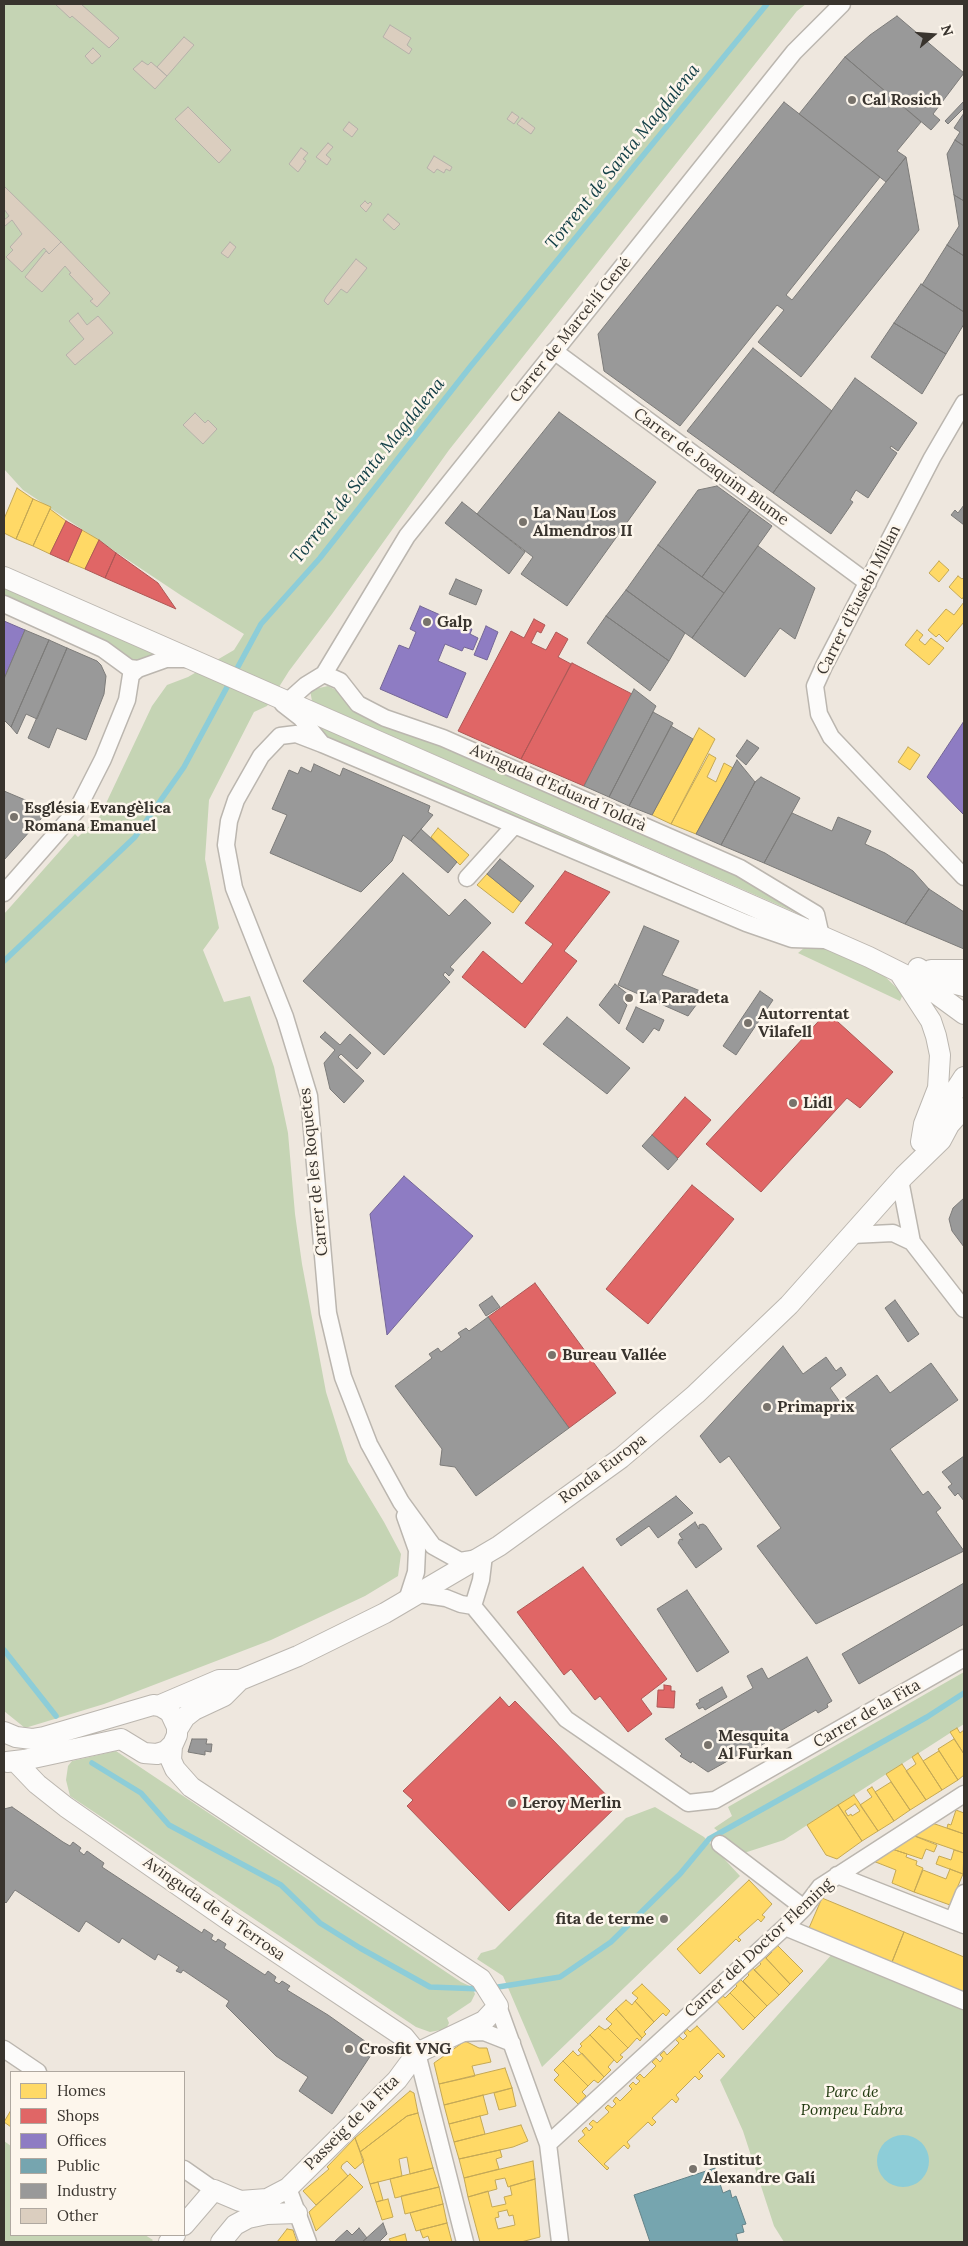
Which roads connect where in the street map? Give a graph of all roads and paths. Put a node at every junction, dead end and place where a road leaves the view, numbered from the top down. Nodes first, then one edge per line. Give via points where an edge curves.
1 (842, 4) edge
2 (554, 351) junction
3 (964, 403) edge
4 (4, 577) edge
5 (868, 583) junction
6 (4, 604) edge
7 (191, 659) junction
8 (138, 669) junction
9 (324, 674) junction
10 (279, 698) junction
11 (322, 744) junction
12 (514, 826) junction
13 (964, 877) edge
14 (467, 878) dead end
15 (4, 892) edge
16 (827, 938) junction
17 (908, 970) junction
18 (964, 970) edge
19 (964, 986) edge
20 (964, 1014) edge
21 (964, 1078) edge
22 (964, 1108) edge
23 (964, 1124) edge
24 (941, 1140) junction
25 (921, 1142) junction
26 (902, 1178) junction
27 (852, 1235) junction
28 (912, 1242) junction
29 (964, 1309) edge
30 (401, 1502) junction
31 (481, 1557) junction
32 (413, 1597) junction
33 (473, 1606) junction
34 (964, 1658) edge
35 (240, 1680) junction
36 (148, 1708) junction
37 (4, 1733) edge
38 (174, 1738) junction
39 (134, 1746) junction
40 (8, 1760) edge
41 (964, 1794) edge
42 (720, 1844) dead end
43 (837, 1875) junction
44 (964, 1893) edge
45 (804, 1908) junction
46 (959, 1923) edge
47 (785, 1927) junction
48 (964, 2001) edge
49 (498, 2006) junction
50 (459, 2033) junction
51 (512, 2043) junction
52 (4, 2049) edge
53 (416, 2053) junction
54 (37, 2071) edge
55 (548, 2144) junction
56 (185, 2171) edge
57 (288, 2188) junction
58 (214, 2190) junction
59 (240, 2201) junction
60 (297, 2213) junction
61 (185, 2224) edge
62 (235, 2225) junction
63 (221, 2242) edge
64 (308, 2242) edge
65 (465, 2242) edge
66 (560, 2242) edge

1 - 2 street, Carrer de Marcel·lí Gené via 794,52
2 - 5 street, Carrer de Joaquim Blume
2 - 9 street, Carrer de Marcel·lí Gené via 407,536
3 - 5 street, Carrer d'Eusebi Millan
4 - 7 street, Avinguda d'Eduard Toldrà
5 - 13 street, Carrer d'Eusebi Millan via 815,686 818,714 831,737
6 - 8 street via 103,649 129,668
7 - 8 street, Avinguda d'Eduard Toldrà via 166,659
7 - 10 street, Avinguda d'Eduard Toldrà
8 - 15 street via 131,675 127,700 104,760 77,810
9 - 10 street
9 - 16 street, Avinguda d'Eduard Toldrà via 340,681 358,704 385,718 444,738 740,868 816,914
10 - 11 street, Avinguda d'Eduard Toldrà
10 - 16 street, Avinguda d'Eduard Toldrà
11 - 12 street, Avinguda d'Eduard Toldrà
11 - 30 street, Carrer de les Roquetes via 296,734 280,736 261,756 236,800 226,844 234,888 285,1017 309,1096 328,1313 343,1377 369,1444
12 - 14 street
12 - 16 street, Avinguda d'Eduard Toldrà via 746,923 792,939
16 - 17 street, Avinguda d'Eduard Toldrà
17 - 18 street
17 - 19 street, Avinguda d'Eduard Toldrà
17 - 20 street, Avinguda d'Eduard Toldrà
17 - 25 street via 931,1021 940,1055 938,1088 924,1124
21 - 25 street, Ronda Europa
22 - 24 street, Ronda Europa
23 - 24 street
24 - 26 street, Ronda Europa
25 - 26 street, Ronda Europa
26 - 27 street, Ronda Europa
26 - 28 street
27 - 28 street via 893,1233
27 - 31 street, Ronda Europa via 789,1306 696,1394 621,1458
28 - 29 street
30 - 31 street via 433,1546 460,1561
30 - 32 street via 417,1550
31 - 32 street, Ronda Europa
31 - 33 street via 481,1580
32 - 33 street via 446,1598
32 - 35 street, Ronda Europa via 339,1637
33 - 34 street, Carrer de la Fita via 566,1719 688,1803 715,1800
35 - 36 street, Ronda Europa via 219,1680
35 - 38 street, Ronda Europa via 224,1696 185,1717
36 - 37 street, Ronda Europa via 44,1737 32,1739
36 - 38 street via 172,1714
36 - 39 street via 132,1716 128,1727
37 - 40 street, Ronda Europa
38 - 39 street via 164,1752 154,1754 142,1752
38 - 49 street via 171,1760 191,1787 481,1979
39 - 40 street via 121,1739
40 - 53 street, Avinguda de la Terrosa via 66,1807 227,1920 404,2037
41 - 43 street, Carrer del Doctor Fleming
42 - 45 street
43 - 45 street, Carrer del Doctor Fleming via 820,1887
43 - 46 street
44 - 46 street
45 - 47 street, Carrer del Doctor Fleming
47 - 48 street
47 - 55 street, Carrer del Doctor Fleming
49 - 50 street, Passeig de la Fita via 484,2021
49 - 51 street
50 - 51 street, Passeig de la Fita via 484,2032
50 - 53 street, Passeig de la Fita
51 - 55 street
52 - 54 street
53 - 57 street, Passeig de la Fita via 397,2080
53 - 65 street
55 - 66 street
56 - 58 street
57 - 59 street, Passeig de la Fita via 267,2199
57 - 60 street
58 - 59 street, Passeig de la Fita
58 - 61 street
59 - 62 street
60 - 62 street via 267,2214
60 - 64 street
62 - 63 street

